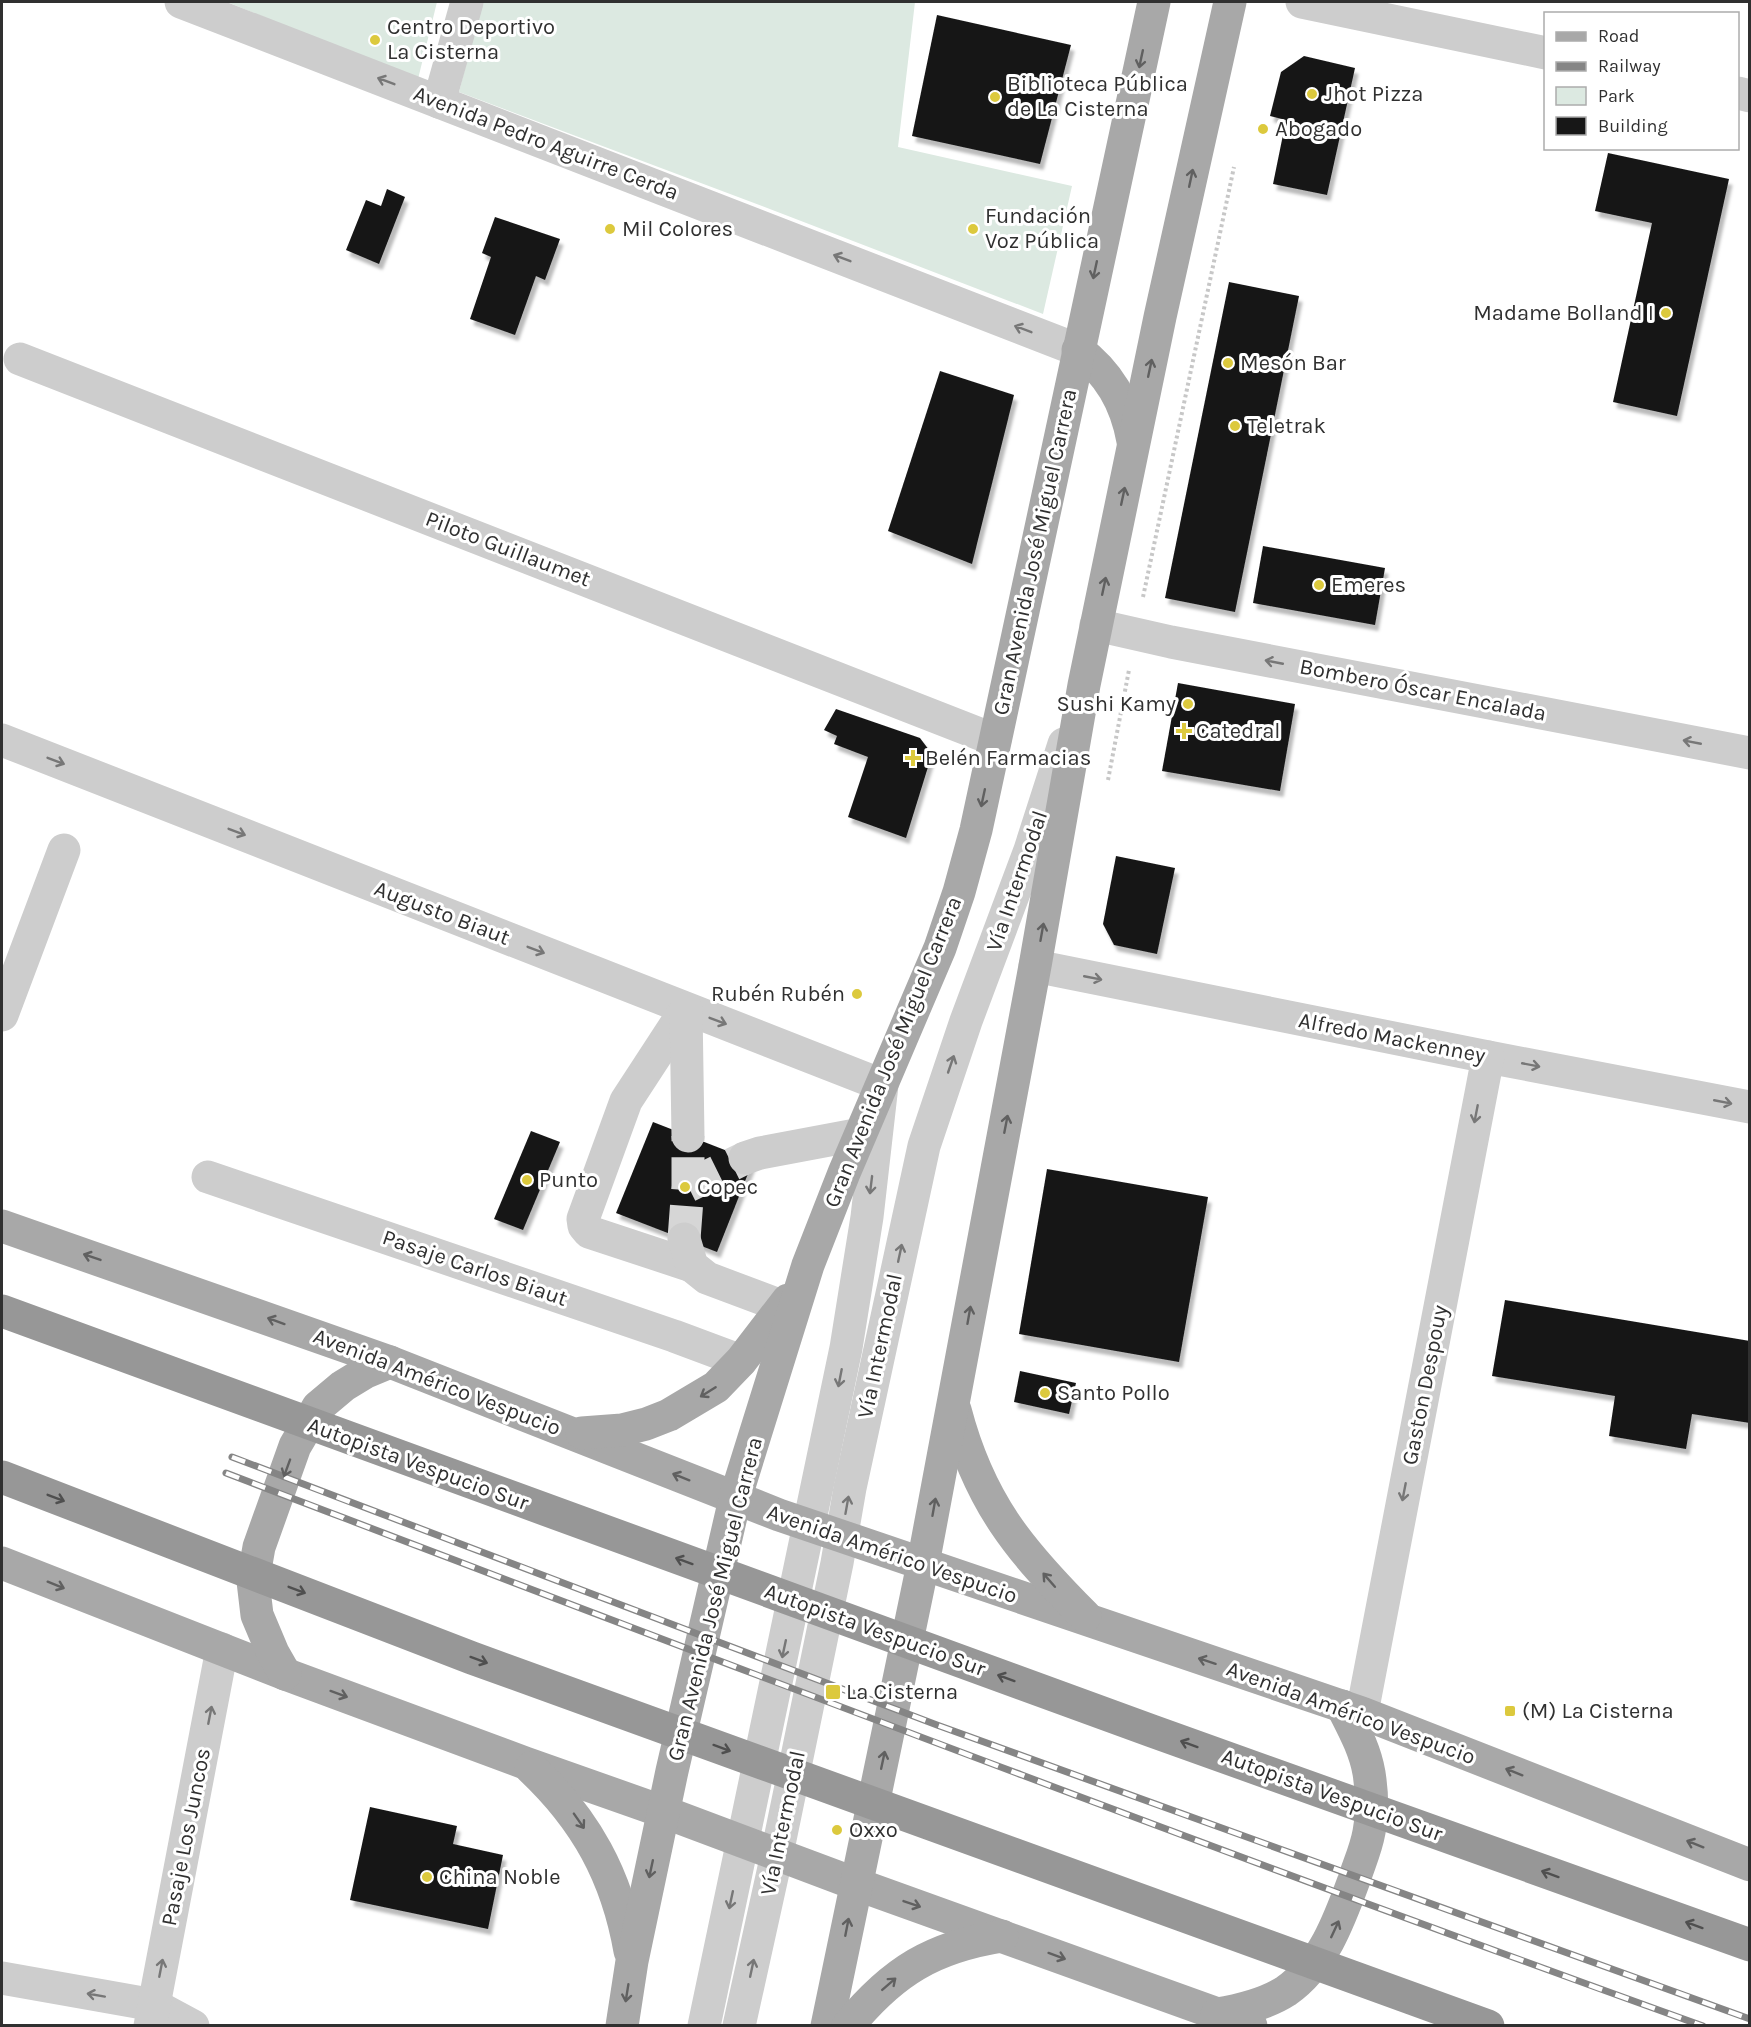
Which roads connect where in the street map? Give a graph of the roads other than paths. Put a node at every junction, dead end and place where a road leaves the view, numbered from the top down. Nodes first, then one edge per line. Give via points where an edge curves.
1 (181, 2) edge
2 (467, 2) edge
3 (1154, 2) edge
4 (1230, 2) edge
5 (1302, 2) edge
6 (1544, 53) edge
7 (439, 102) junction
8 (1078, 350) junction
9 (20, 359) dead end
10 (1133, 446) junction
11 (1096, 625) junction
12 (1084, 685) junction
13 (2, 740) edge
14 (995, 740) junction
15 (1749, 753) edge
16 (64, 850) dead end
17 (1035, 966) junction
18 (686, 1008) junction
19 (2, 1015) edge
20 (1488, 1057) junction
21 (882, 1085) junction
22 (1749, 1107) edge
23 (861, 1134) junction
24 (688, 1136) tunnel mouth
25 (745, 1158) tunnel mouth
26 (208, 1177) dead end
27 (2, 1226) edge
28 (808, 1265) junction
29 (784, 1307) junction
30 (2, 1311) edge
31 (390, 1362) junction
32 (741, 1362) junction
33 (953, 1404) junction
34 (574, 1433) junction
35 (2, 1477) edge
36 (733, 1510) junction
37 (807, 1538) junction
38 (839, 1550) junction
39 (2, 1563) edge
40 (920, 1579) junction
41 (1090, 1622) junction
42 (222, 1649) junction
43 (285, 1674) junction
44 (1352, 1709) junction
45 (525, 1763) junction
46 (664, 1812) junction
47 (744, 1842) junction
48 (777, 1854) junction
49 (1749, 1866) edge
50 (856, 1884) junction
51 (1002, 1936) junction
52 (1749, 1945) edge
53 (632, 1961) junction
54 (2, 1978) edge
55 (1217, 2014) junction
56 (152, 2015) edge
57 (193, 2025) edge
58 (622, 2025) edge
59 (704, 2025) edge
60 (739, 2025) edge
61 (827, 2025) edge
62 (848, 2025) edge
63 (1251, 2025) edge
64 (1488, 2025) edge

7 -> 1 street, Avenida Pedro Aguirre Cerda
2 - 7 street
3 -> 8 main road, Gran Avenida José Miguel Carrera
10 -> 4 main road
5 - 6 street
8 -> 7 street, Avenida Pedro Aguirre Cerda
8 - 10 main road via 1113,386 1130,423
8 - 14 main road, Gran Avenida José Miguel Carrera
9 - 14 street, Piloto Guillaumet
11 -> 10 main road
11 - 12 main road
15 -> 11 street, Bombero Óscar Encalada
17 -> 12 main road
38 -> 12 street, Vía Intermodal via 924,1146 1030,850
13 -> 18 street, Augusto Biaut
14 -> 21 main road, Gran Avenida José Miguel Carrera via 959,892 940,948
16 - 19 street
17 -> 20 street, Alfredo Mackenney
33 -> 17 main road
18 -> 21 street, Augusto Biaut
18 - 24 street
18 - 29 street via 626,1101 583,1219 584,1226 589,1232 688,1253 707,1278
20 -> 22 street, Alfredo Mackenney
20 -> 44 street, Gaston Despouy
21 - 23 main road, Gran Avenida José Miguel Carrera
21 -> 37 street, Vía Intermodal via 848,1337
23 - 25 street
23 - 28 main road, Gran Avenida José Miguel Carrera
26 - 32 street, Pasaje Carlos Biaut
31 -> 27 main road, Avenida Américo Vespucio
28 - 29 main road
28 - 36 main road, Gran Avenida José Miguel Carrera
29 - 32 main road
52 -> 30 highway, Autopista Vespucio Sur
31 - 34 main road, Avenida Américo Vespucio
31 -> 43 main road via 342,1386 318,1407 295,1446 254,1563 257,1615
32 -> 34 main road via 716,1387 669,1415 622,1430
40 -> 33 main road
41 -> 33 main road via 1042,1572 999,1517 970,1461
36 -> 34 main road, Avenida Américo Vespucio
35 -> 64 highway via 483,1662
36 - 37 main road, Avenida Américo Vespucio
36 - 46 main road, Gran Avenida José Miguel Carrera
37 - 38 main road, Avenida Américo Vespucio
37 -> 47 street, Vía Intermodal
38 - 40 main road, Avenida Américo Vespucio
38 - 48 street, Vía Intermodal
39 -> 42 main road
40 - 41 main road, Avenida Américo Vespucio
50 -> 40 main road
44 -> 41 main road, Avenida Américo Vespucio
42 - 43 main road
56 -> 42 street, Pasaje Los Juncos
43 -> 45 main road
49 -> 44 main road, Avenida Américo Vespucio
55 -> 44 main road via 1238,2011 1286,1990 1304,1976 1329,1940 1364,1853 1371,1813 1370,1782
45 - 46 main road
45 -> 53 main road via 590,1837 618,1897
46 - 47 main road
46 -> 53 main road, Gran Avenida José Miguel Carrera
47 - 48 main road
47 -> 59 street, Vía Intermodal
48 - 50 main road
60 -> 48 street, Vía Intermodal
50 -> 51 main road
61 -> 50 main road
51 -> 55 main road
62 -> 51 main road via 885,1987 919,1961 959,1945
53 -> 58 main road, Gran Avenida José Miguel Carrera
56 -> 54 street
55 - 63 main road
56 - 57 street

